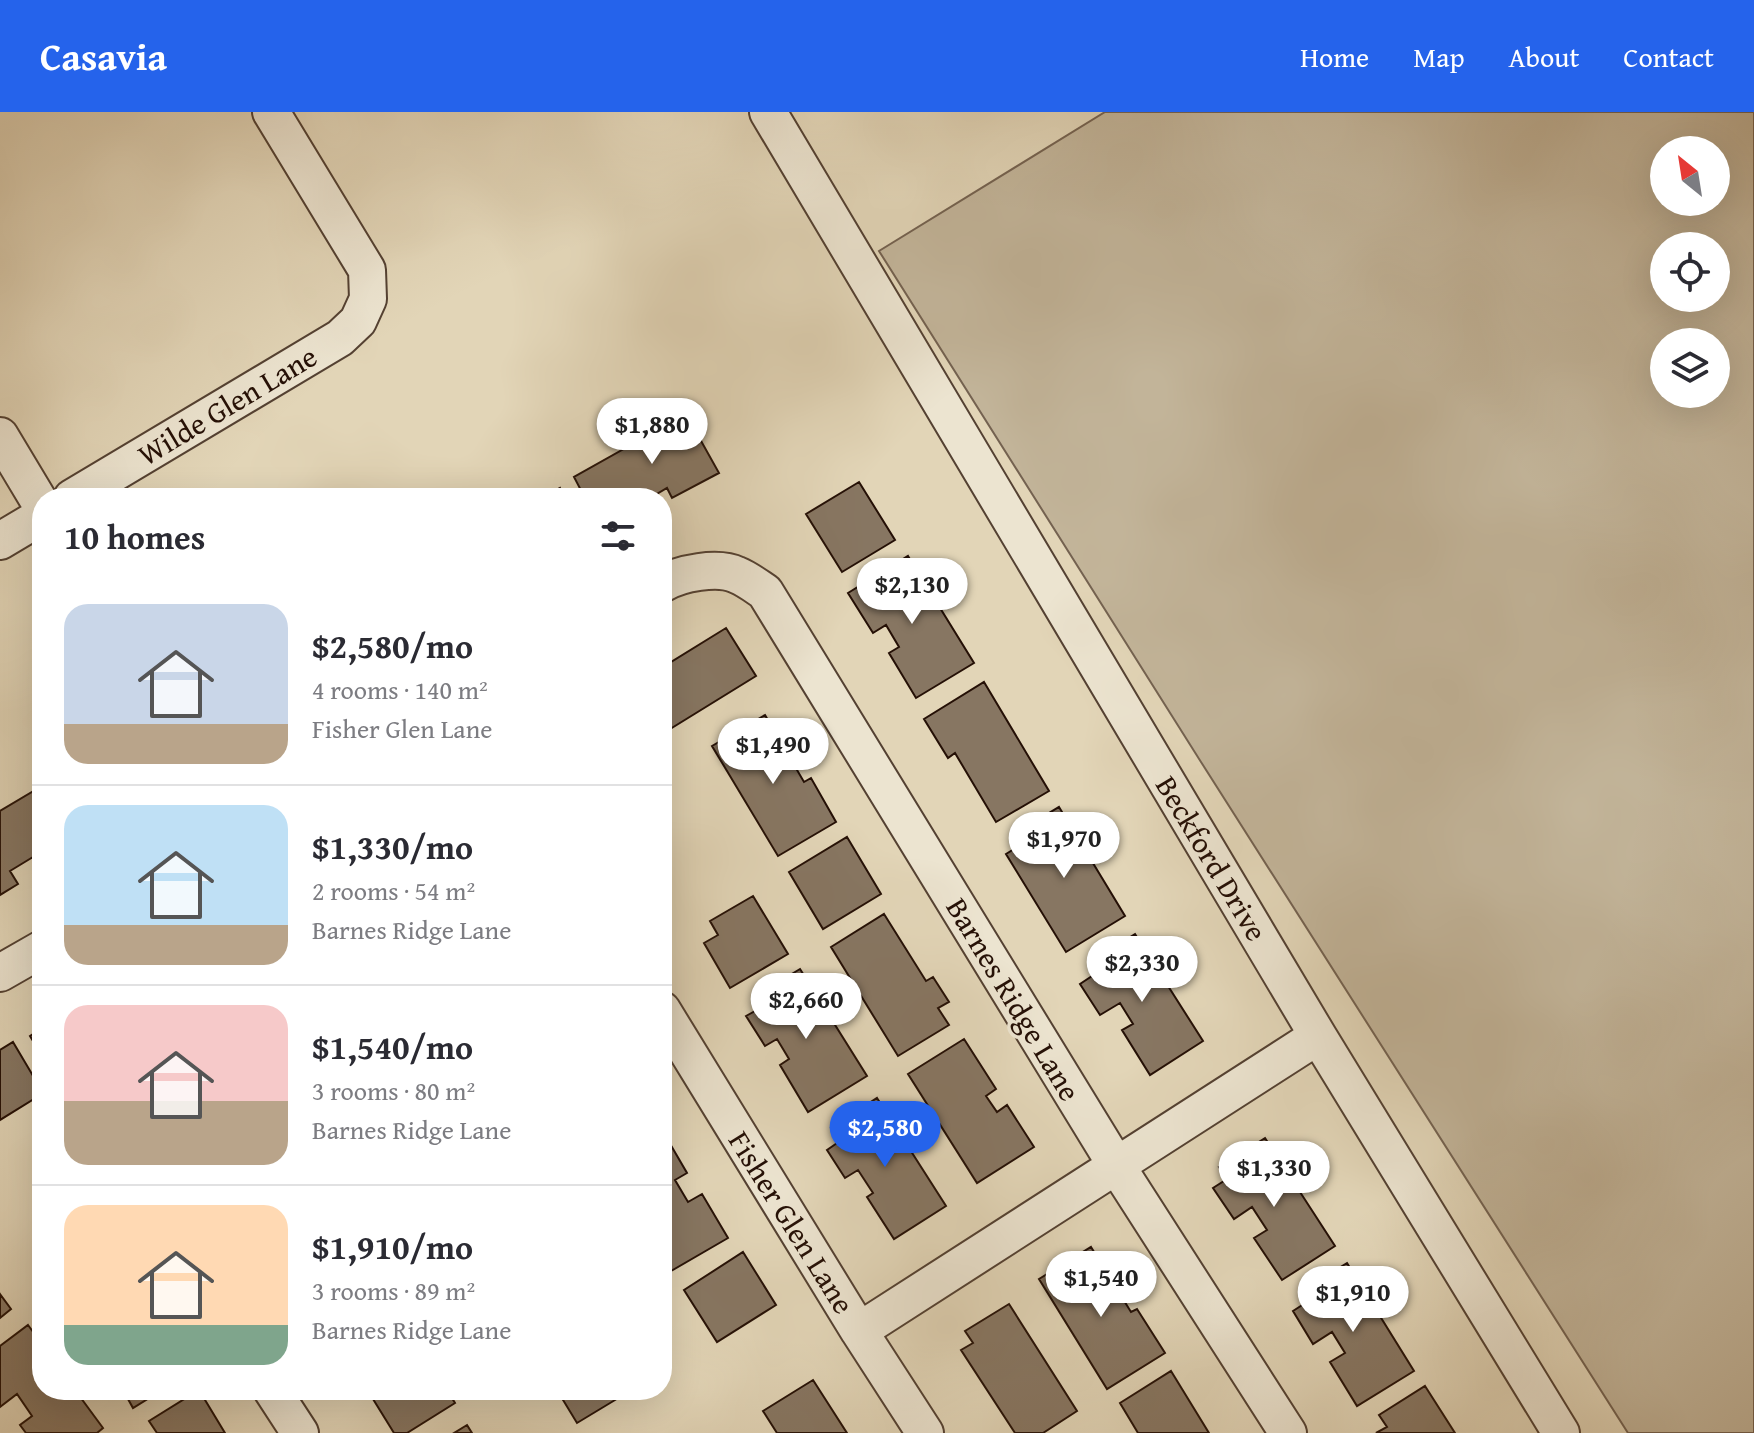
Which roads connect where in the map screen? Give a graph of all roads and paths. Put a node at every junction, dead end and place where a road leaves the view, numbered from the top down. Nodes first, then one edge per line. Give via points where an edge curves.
1 (271, 112) edge
2 (768, 112) edge
3 (0, 436) edge
4 (89, 488) edge
5 (32, 489) edge
6 (32, 522) edge
7 (0, 541) edge
8 (672, 578) edge
9 (32, 955) edge
10 (0, 973) edge
11 (672, 1026) edge
12 (1318, 1036) junction
13 (1116, 1165) junction
14 (859, 1331) junction
15 (279, 1400) edge
16 (300, 1433) edge
17 (925, 1433) edge
18 (1288, 1433) edge
19 (1561, 1433) edge

1 - 4 street, Wilde Glen Lane via 367,270 368,299 358,321 340,338
2 - 12 street, Beckford Drive
3 - 5 street
6 - 7 street
8 - 13 street, Barnes Ridge Lane via 704,571 734,573 765,592
9 - 10 street
11 - 14 street, Fisher Glen Lane
12 - 13 street
12 - 19 street, Beckford Drive
13 - 14 street
13 - 18 street, Barnes Ridge Lane
14 - 17 street, Fisher Glen Lane
15 - 16 street

